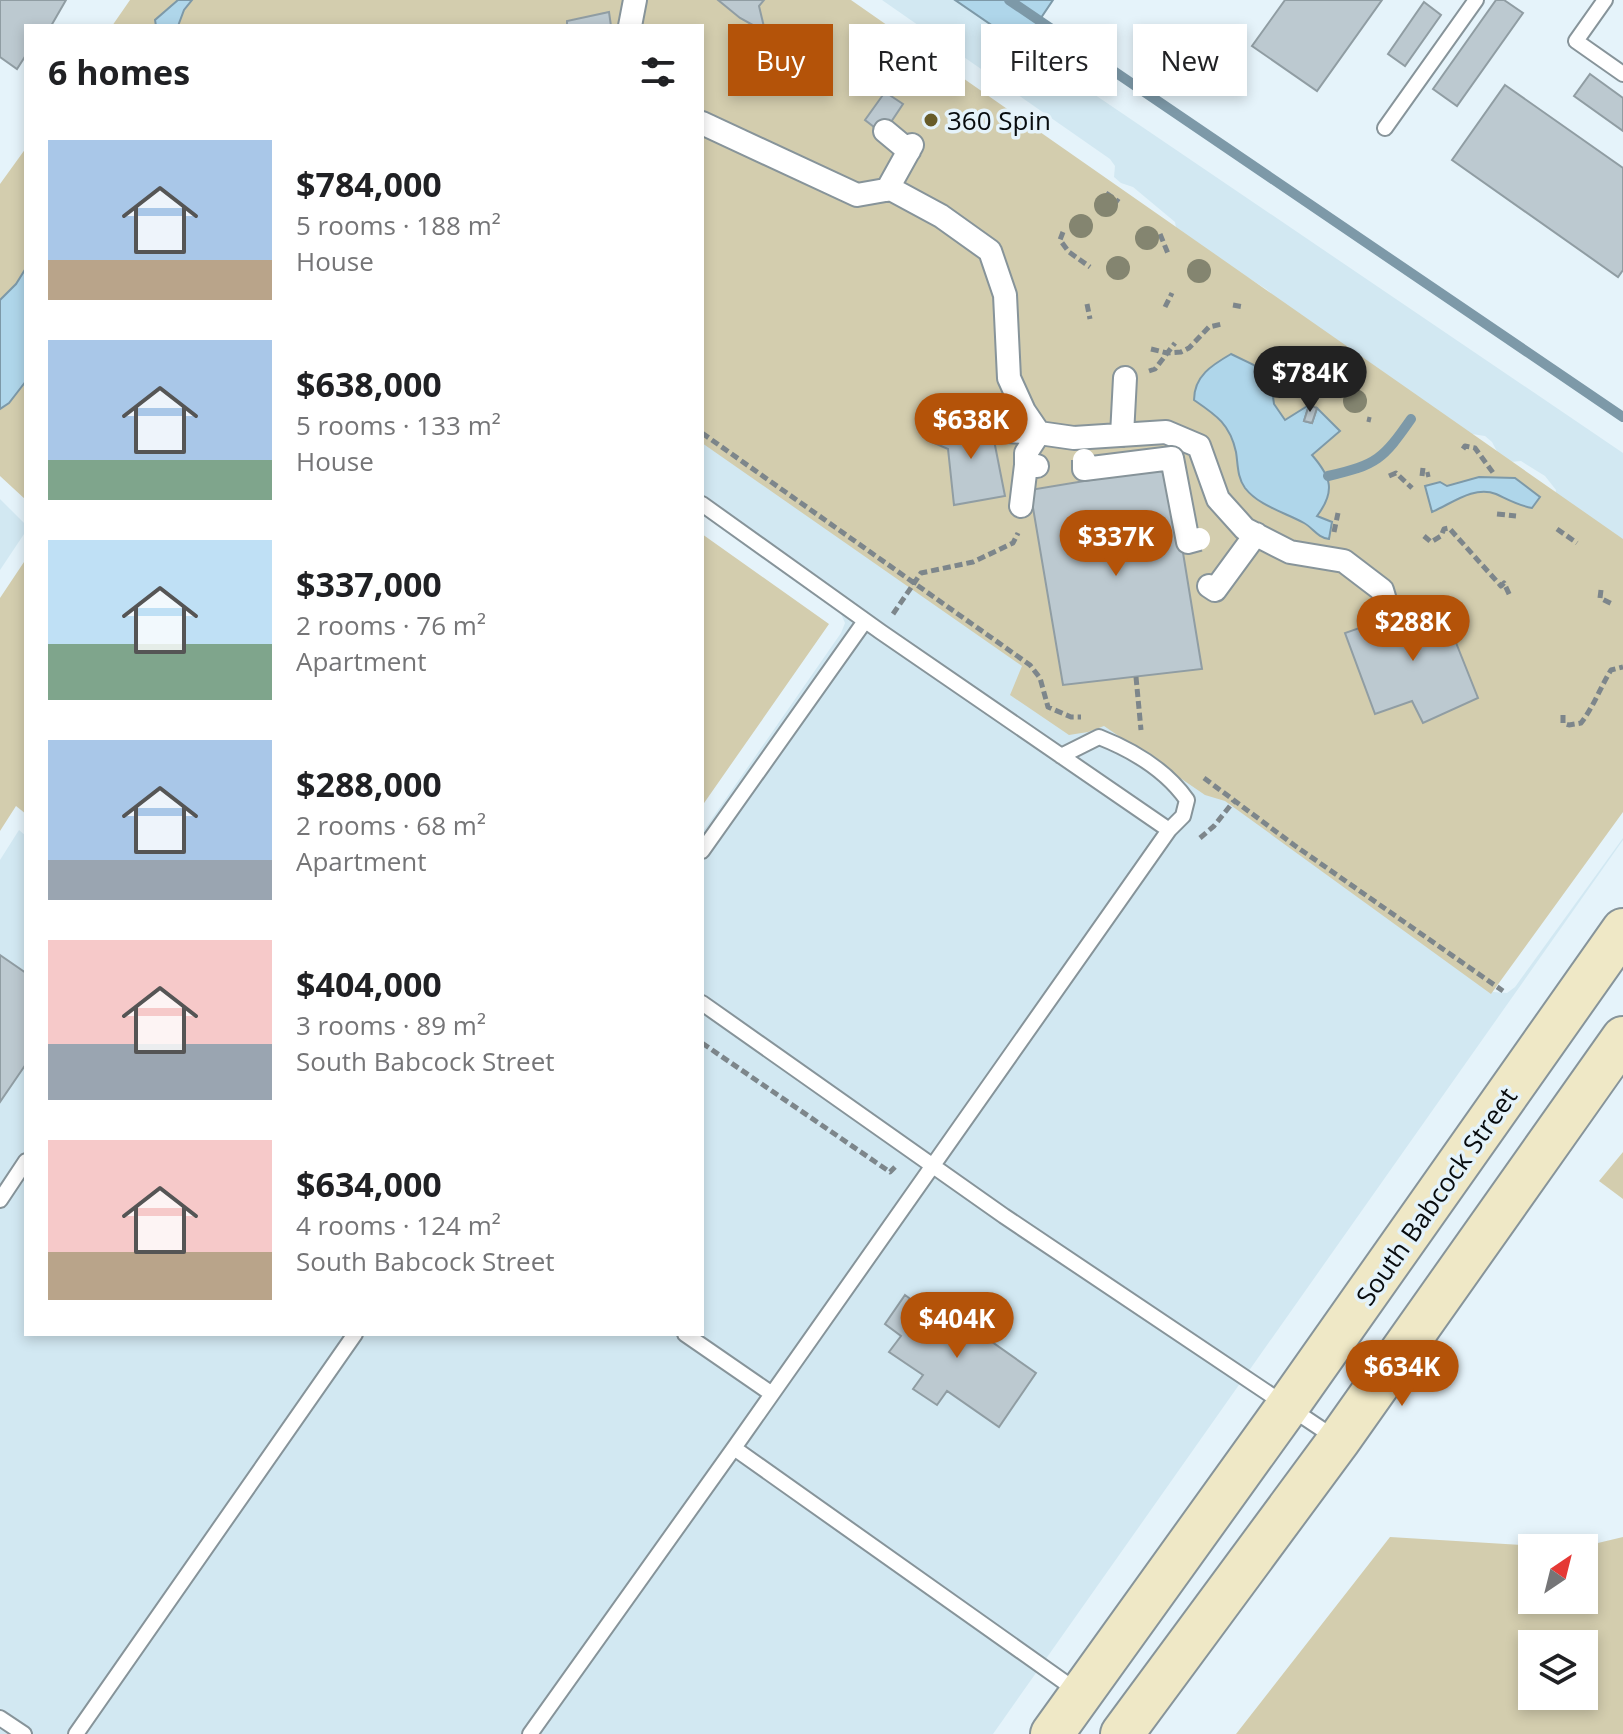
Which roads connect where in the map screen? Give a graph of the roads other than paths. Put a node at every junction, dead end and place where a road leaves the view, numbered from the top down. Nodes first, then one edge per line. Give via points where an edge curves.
1 (635, 0) edge
2 (1476, 0) edge
3 (1605, 0) edge
4 (630, 24) edge
5 (1623, 74) edge
6 (704, 124) edge
7 (1385, 128) dead end
8 (885, 131) dead end
9 (887, 190) junction
10 (1125, 378) dead end
11 (992, 430) dead end
12 (1039, 433) junction
13 (1113, 436) junction
14 (1084, 460) dead end
15 (1104, 478) dead end
16 (704, 505) edge
17 (1021, 506) road end
18 (1256, 534) junction
19 (1199, 539) dead end
20 (1209, 586) dead end
21 (1390, 617) dead end
22 (865, 621) junction
23 (1061, 756) junction
24 (1169, 830) junction
25 (704, 848) edge
26 (1623, 930) edge
27 (704, 1004) edge
28 (1623, 1038) edge
29 (24, 1164) edge
30 (932, 1164) junction
31 (0, 1200) edge
32 (354, 1336) edge
33 (688, 1336) edge
34 (772, 1394) junction
35 (1287, 1407) junction
36 (1339, 1440) junction
37 (734, 1448) junction
38 (1081, 1694) junction
39 (0, 1718) edge
40 (24, 1734) edge
41 (76, 1734) edge
42 (530, 1734) edge
43 (1052, 1734) edge
44 (1122, 1734) edge

1 - 4 street
2 - 7 lane
3 - 5 lane via 1576,41
6 - 9 street via 857,195
8 - 9 street via 910,148
9 - 12 street via 941,216 990,251 1005,295 1009,378
10 - 13 street
11 - 12 street
12 - 13 street
12 - 17 street via 1026,453 1032,465
13 - 15 street
13 - 18 street via 1166,432 1199,446 1218,499
14 - 19 street, bridge via 1084,469 1172,458 1188,542
16 - 22 lane
18 - 20 street via 1215,590
18 - 21 street via 1290,552 1331,550 1382,590
22 - 23 lane
22 - 25 lane
23 - 24 lane
23 - 24 lane via 1099,737 1173,780 1187,800 1183,816
24 - 30 lane
26 - 35 main road, South Babcock Street
27 - 30 lane
28 - 36 main road
29 - 31 lane
30 - 34 lane
30 - 35 lane
32 - 41 lane
33 - 34 lane
34 - 37 lane
35 - 36 lane
35 - 38 main road, South Babcock Street
36 - 44 main road
37 - 38 lane
37 - 42 lane
38 - 43 main road, South Babcock Street
39 - 40 lane

